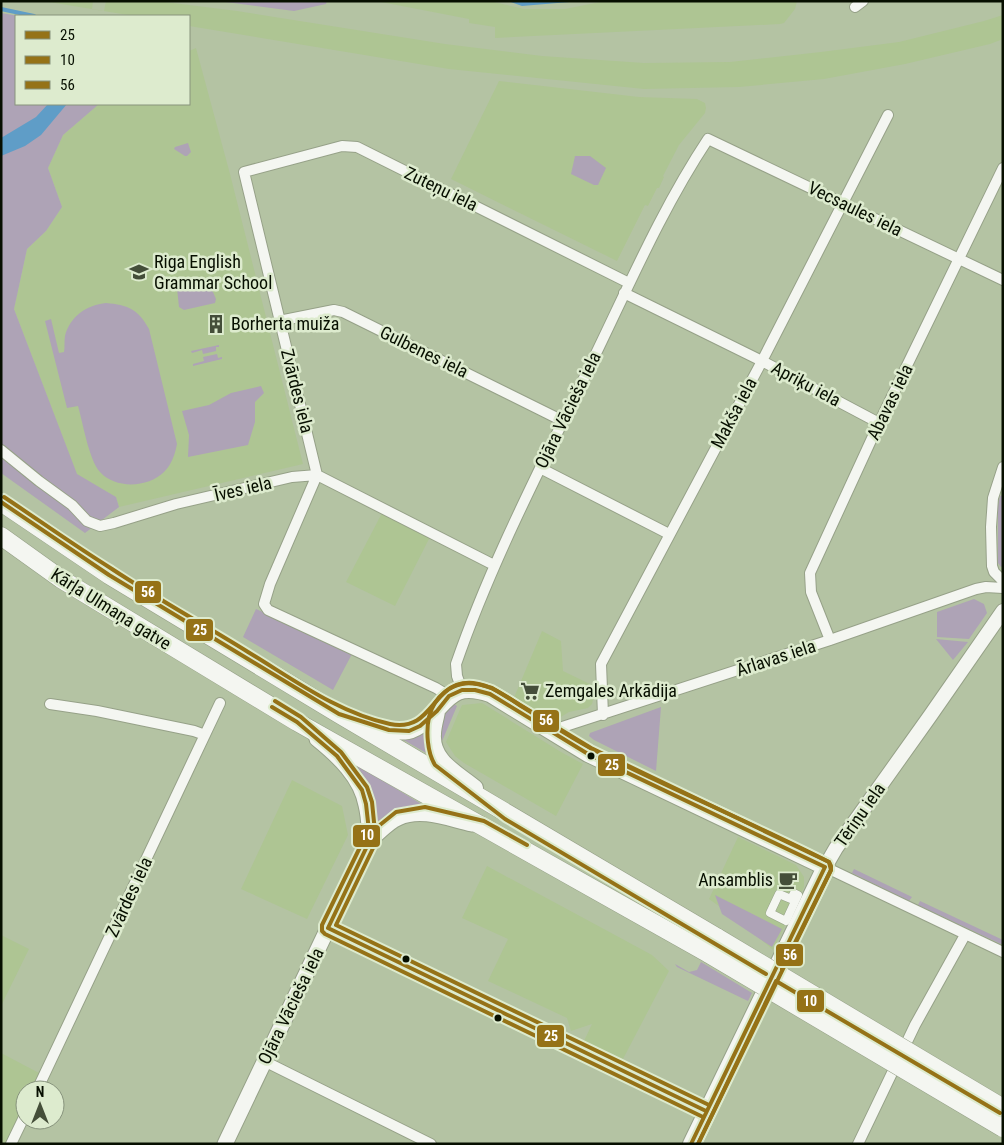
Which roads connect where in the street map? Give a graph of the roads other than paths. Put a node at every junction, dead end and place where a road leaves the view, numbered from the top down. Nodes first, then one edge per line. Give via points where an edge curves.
1 (888, 115) dead end
2 (708, 139) joint
3 (1003, 168) edge
4 (244, 172) joint
5 (844, 204) junction
6 (959, 260) junction
7 (1003, 280) edge
8 (629, 283) junction
9 (624, 293) junction
10 (279, 321) junction
11 (762, 361) junction
12 (563, 421) junction
13 (879, 423) junction
14 (1, 450) edge
15 (1003, 467) edge
16 (540, 468) junction
17 (317, 475) junction
18 (1, 502) edge
19 (669, 534) junction
20 (1, 536) edge
21 (494, 565) junction
22 (1003, 581) edge
23 (1003, 588) edge
24 (1003, 611) edge
25 (830, 640) junction
26 (455, 693) junction
27 (220, 703) dead end
28 (50, 704) dead end
29 (437, 711) junction
30 (339, 714) junction
31 (603, 715) junction
32 (297, 722) junction
33 (550, 732) junction
34 (205, 735) junction
35 (508, 814) junction
36 (484, 827) junction
37 (370, 840) junction
38 (825, 867) junction
39 (328, 928) junction
40 (965, 934) junction
41 (1003, 952) edge
42 (264, 1061) junction
43 (42, 1080) edge
44 (1003, 1108) edge
45 (706, 1111) junction
46 (1003, 1128) edge
47 (18, 1130) edge
48 (11, 1144) edge
49 (224, 1144) edge
50 (431, 1144) edge
51 (691, 1144) edge
52 (858, 1144) edge

1 - 5 street, Makša iela
2 - 5 street, Vecsaules iela
2 - 8 street, Ojāra Vācieša iela via 686,173
3 - 6 street, Abavas iela
4 - 8 street, Zuteņu iela via 342,146 357,147
4 - 10 street, Zvārdes iela
5 - 6 street, Vecsaules iela
5 - 11 street, Makša iela
6 - 7 street, Vecsaules iela
6 - 13 street, Abavas iela
8 - 9 street, Ojāra Vācieša iela
9 - 11 street, Apriķu iela
9 - 12 street, Ojāra Vācieša iela
10 - 12 street, Gulbenes iela via 334,310 343,312
10 - 17 street, Zvārdes iela
11 - 13 street, Apriķu iela
11 - 19 street, Makša iela
12 - 16 street, Ojāra Vācieša iela
13 - 25 street, Abavas iela via 810,573 811,592
14 - 17 street, Īves iela via 72,505 87,521 100,526 176,504 292,477
15 - 22 street via 993,498 991,527 992,566
16 - 19 street
16 - 21 street, Ojāra Vācieša iela
17 - 21 street
17 - 26 street via 264,604 268,610 436,688
18 - 30 highway, Kārļa Ulmaņa gatve via 109,576
19 - 31 street, Makša iela via 601,664
20 - 32 highway, Kārļa Ulmaņa gatve via 61,579
21 - 26 street, Ojāra Vācieša iela via 456,664
23 - 25 street, Ārlavas iela via 986,587 971,591
24 - 38 street, Tēriņu iela
25 - 31 street, Ārlavas iela
26 - 29 main road
26 - 33 main road via 475,690 490,694
27 - 34 street, Zvārdes iela
28 - 34 street
29 - 30 main road via 409,731 389,730
29 - 35 main road via 432,735 439,760
30 - 35 highway, Kārļa Ulmaņa gatve
31 - 33 street, Ārlavas iela
32 - 36 highway, Kārļa Ulmaņa gatve
32 - 37 main road via 337,756 362,790
33 - 38 main road via 588,754
34 - 43 street, Zvārdes iela
35 - 44 highway, Kārļa Ulmaņa gatve, bridge
36 - 37 main road, Ojāra Vācieša iela via 424,813 398,818
36 - 46 highway, Kārļa Ulmaņa gatve, bridge via 708,954
37 - 39 main road, Ojāra Vācieša iela
38 - 40 street
38 - 45 main road, Tēriņu iela
39 - 42 main road, Ojāra Vācieša iela
39 - 45 street
40 - 41 street
40 - 52 street via 915,1025
42 - 49 main road, Ojāra Vācieša iela
42 - 50 street
45 - 51 main road, Tēriņu iela
47 - 48 street

